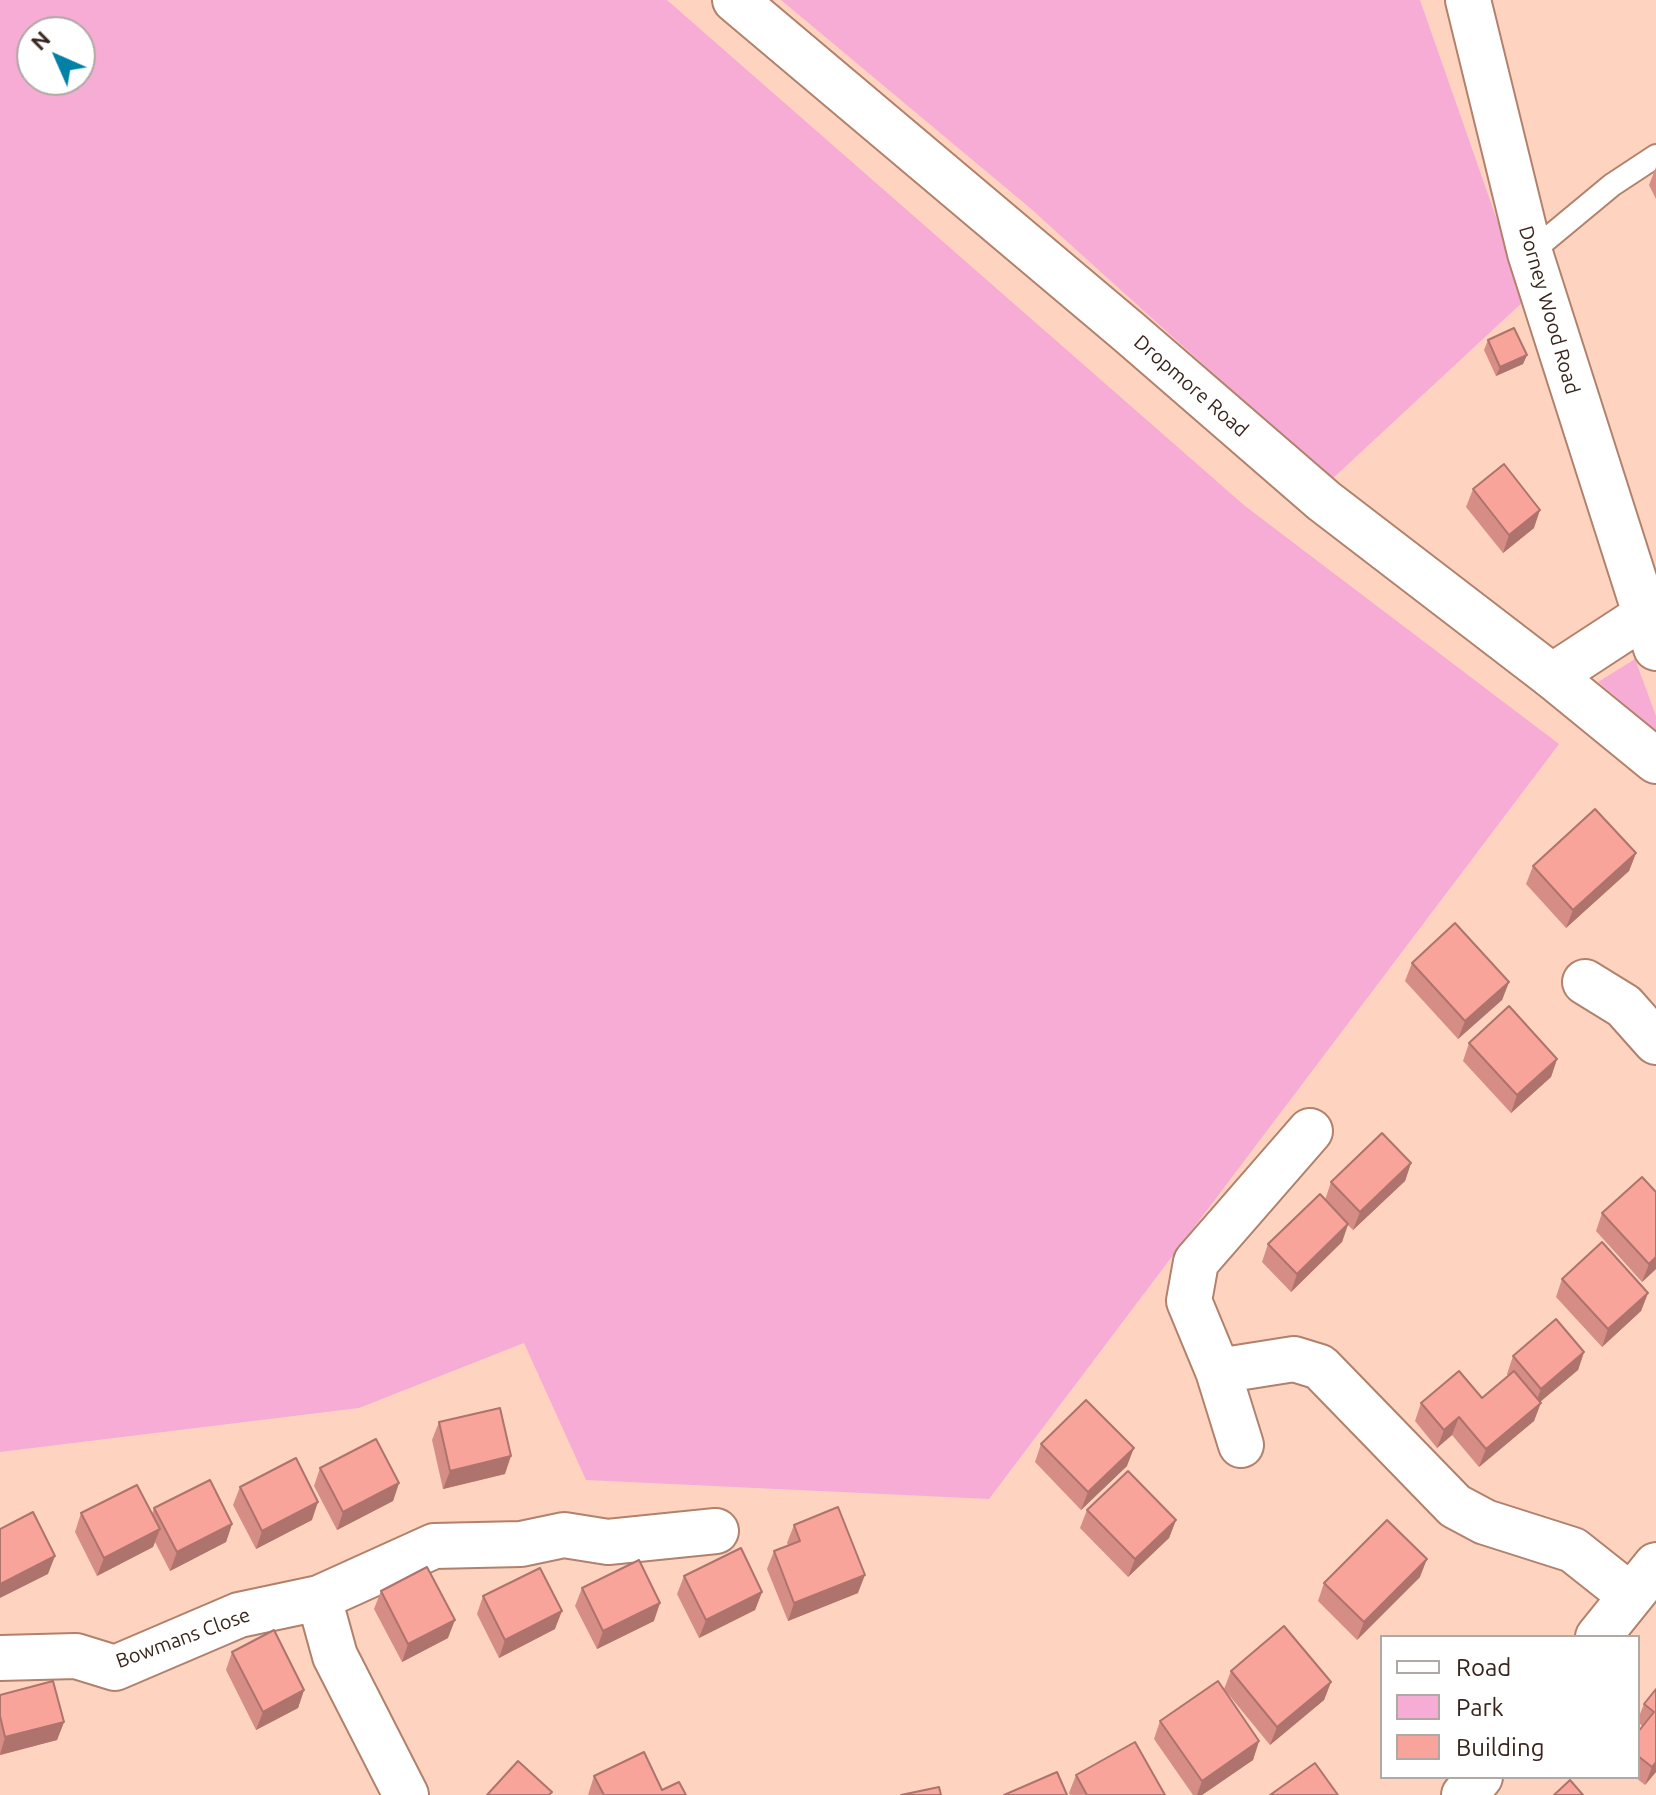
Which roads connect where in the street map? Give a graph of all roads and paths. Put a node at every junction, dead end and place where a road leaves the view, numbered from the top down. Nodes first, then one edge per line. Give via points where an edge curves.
1 (735, 0) edge
2 (1468, 0) edge
3 (1656, 156) edge
4 (1530, 253) junction
5 (1650, 632) edge
6 (1552, 676) junction
7 (1656, 761) edge
8 (1585, 982) dead end
9 (1656, 1042) edge
10 (1310, 1131) dead end
11 (1218, 1371) junction
12 (1241, 1445) dead end
13 (716, 1531) dead end
14 (1644, 1580) edge
15 (319, 1598) junction
16 (1600, 1635) edge
17 (0, 1658) edge
18 (1478, 1779) edge
19 (406, 1795) edge
20 (1464, 1795) edge

1 - 6 street, Dropmore Road via 1324,501
2 - 4 street, Dorney Wood Road
3 - 4 lane
4 - 5 street, Dorney Wood Road
5 - 6 street, Dorney Wood Road
6 - 7 street, Dropmore Road
8 - 9 street via 1624,1006
10 - 11 street via 1196,1262 1189,1301
11 - 12 street
11 - 14 street via 1294,1359 1320,1367 1455,1506
13 - 15 street, Bowmans Close via 608,1542 564,1535 521,1544 434,1546
14 - 16 street
15 - 17 street, Bowmans Close via 239,1615 115,1668 76,1656
15 - 19 street via 335,1656
18 - 20 street

